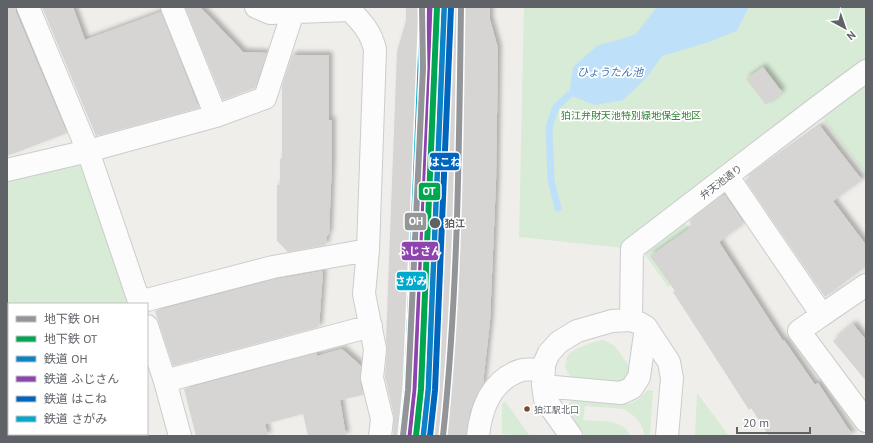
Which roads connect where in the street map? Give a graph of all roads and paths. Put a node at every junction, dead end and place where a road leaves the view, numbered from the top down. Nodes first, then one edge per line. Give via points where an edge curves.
1 (28, 7) edge
2 (172, 7) edge
3 (256, 7) edge
4 (350, 8) edge
5 (293, 12) junction
6 (866, 71) edge
7 (216, 116) junction
8 (88, 151) junction
9 (7, 170) edge
10 (728, 177) junction
11 (368, 250) junction
12 (866, 285) edge
13 (140, 303) edge
14 (822, 315) junction
15 (638, 324) junction
16 (372, 326) junction
17 (148, 329) edge
18 (543, 378) junction
19 (165, 380) junction
20 (866, 421) edge
21 (180, 436) edge
22 (380, 436) edge
23 (478, 436) edge
24 (572, 436) edge
25 (667, 436) edge

1 - 8 street
2 - 7 street
3 - 5 street via 270,13
4 - 5 street
4 - 11 street via 367,28 375,49
5 - 7 street via 265,98
6 - 10 street, 弁天池通り
7 - 8 street
8 - 9 street
8 - 13 street
10 - 14 street
10 - 15 street, 弁天池通り via 632,249
11 - 13 street via 273,267
11 - 16 street via 364,294
12 - 14 street
14 - 20 street via 799,331
15 - 18 street via 612,321 577,331 559,342 548,353
15 - 18 street via 640,377 632,388 621,393
15 - 25 street via 669,362 671,369
16 - 19 street
16 - 22 street via 375,349 372,378 382,419
17 - 19 street
18 - 23 street via 523,370 496,387 488,396 480,419
18 - 24 street via 545,399
19 - 21 street

